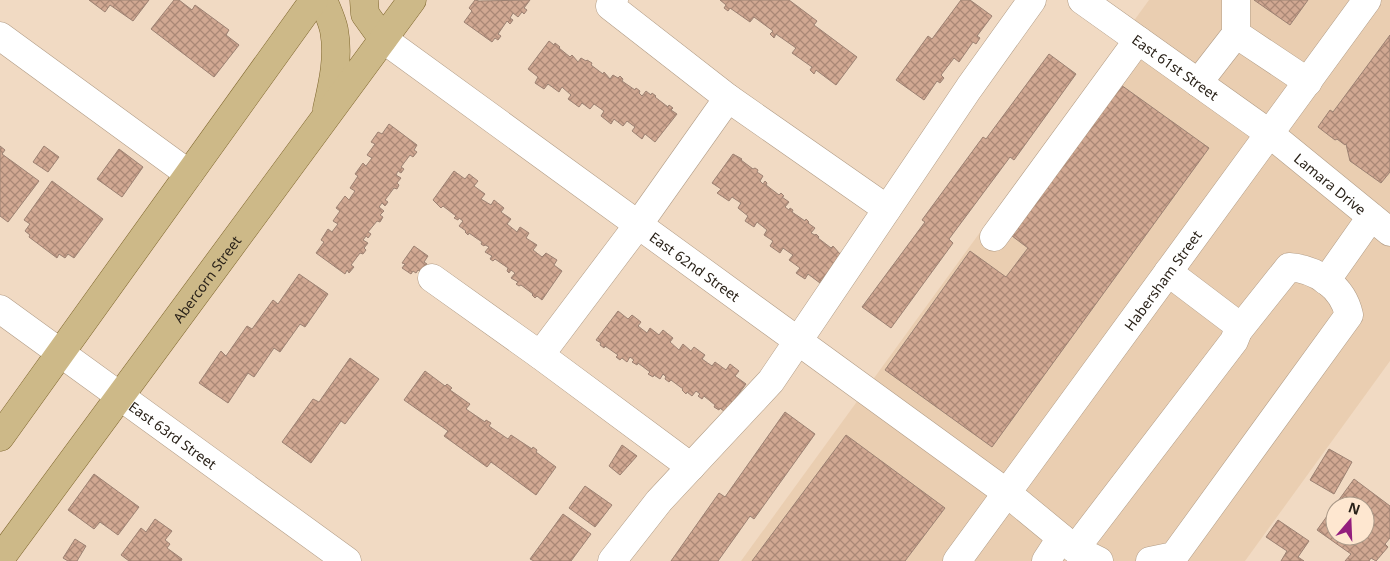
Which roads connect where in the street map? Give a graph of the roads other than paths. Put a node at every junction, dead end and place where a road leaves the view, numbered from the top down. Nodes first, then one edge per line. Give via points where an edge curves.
1 (314, 0) edge
2 (324, 0) edge
3 (364, 0) edge
4 (412, 0) edge
5 (614, 0) edge
6 (1032, 0) edge
7 (1082, 0) edge
8 (1236, 0) edge
9 (1365, 1) edge
10 (1236, 34) junction
11 (0, 36) edge
12 (383, 39) junction
13 (1138, 40) junction
14 (1308, 82) junction
15 (1198, 83) junction
16 (728, 98) junction
17 (324, 120) junction
18 (1270, 134) junction
19 (189, 174) junction
20 (887, 209) junction
21 (1381, 224) edge
22 (638, 225) junction
23 (994, 237) dead end
24 (1168, 272) junction
25 (432, 278) dead end
26 (1326, 281) junction
27 (0, 309) edge
28 (1238, 331) junction
29 (798, 342) junction
30 (60, 353) junction
31 (540, 355) junction
32 (120, 397) junction
33 (0, 437) edge
34 (691, 468) junction
35 (1007, 493) junction
36 (1068, 543) junction
37 (0, 559) edge
38 (1168, 559) edge
39 (346, 561) edge
40 (612, 561) edge
41 (958, 561) edge
42 (1046, 561) edge
43 (1099, 561) edge

1 - 19 main road
2 - 17 main road via 334,29 336,52 334,78
3 - 12 main road via 365,14
4 - 12 main road, Abercorn Street
5 - 16 street via 610,6
6 - 20 street
7 - 13 street, East 61st Street
8 - 10 street
9 - 14 street, Habersham Street
10 - 14 street
10 - 15 street
11 - 19 street
12 - 17 main road, Abercorn Street
12 - 22 street, East 62nd Street
13 - 15 street, East 61st Street
13 - 23 street
14 - 18 street, Habersham Street
15 - 18 street, East 61st Street
16 - 20 street
16 - 22 street
17 - 32 main road, Abercorn Street
18 - 21 street, Lamara Drive
18 - 24 street, Habersham Street
19 - 30 main road
20 - 29 street
21 - 26 street
22 - 29 street, East 62nd Street
22 - 31 street
24 - 28 street via 1234,322
24 - 35 street, Habersham Street
25 - 31 street
26 - 28 street via 1303,268 1288,267
26 - 38 street via 1346,302 1349,315
27 - 30 street, East 63rd Street
28 - 36 street via 1234,341
29 - 34 street via 771,381
29 - 35 street, East 62nd Street
30 - 32 street, East 63rd Street
30 - 33 main road
31 - 34 street
32 - 37 main road, Abercorn Street
32 - 39 street, East 63rd Street
34 - 40 street via 659,501
35 - 36 street, East 62nd Street
35 - 41 street, Habersham Street
36 - 42 street
36 - 43 street, East 62nd Street

